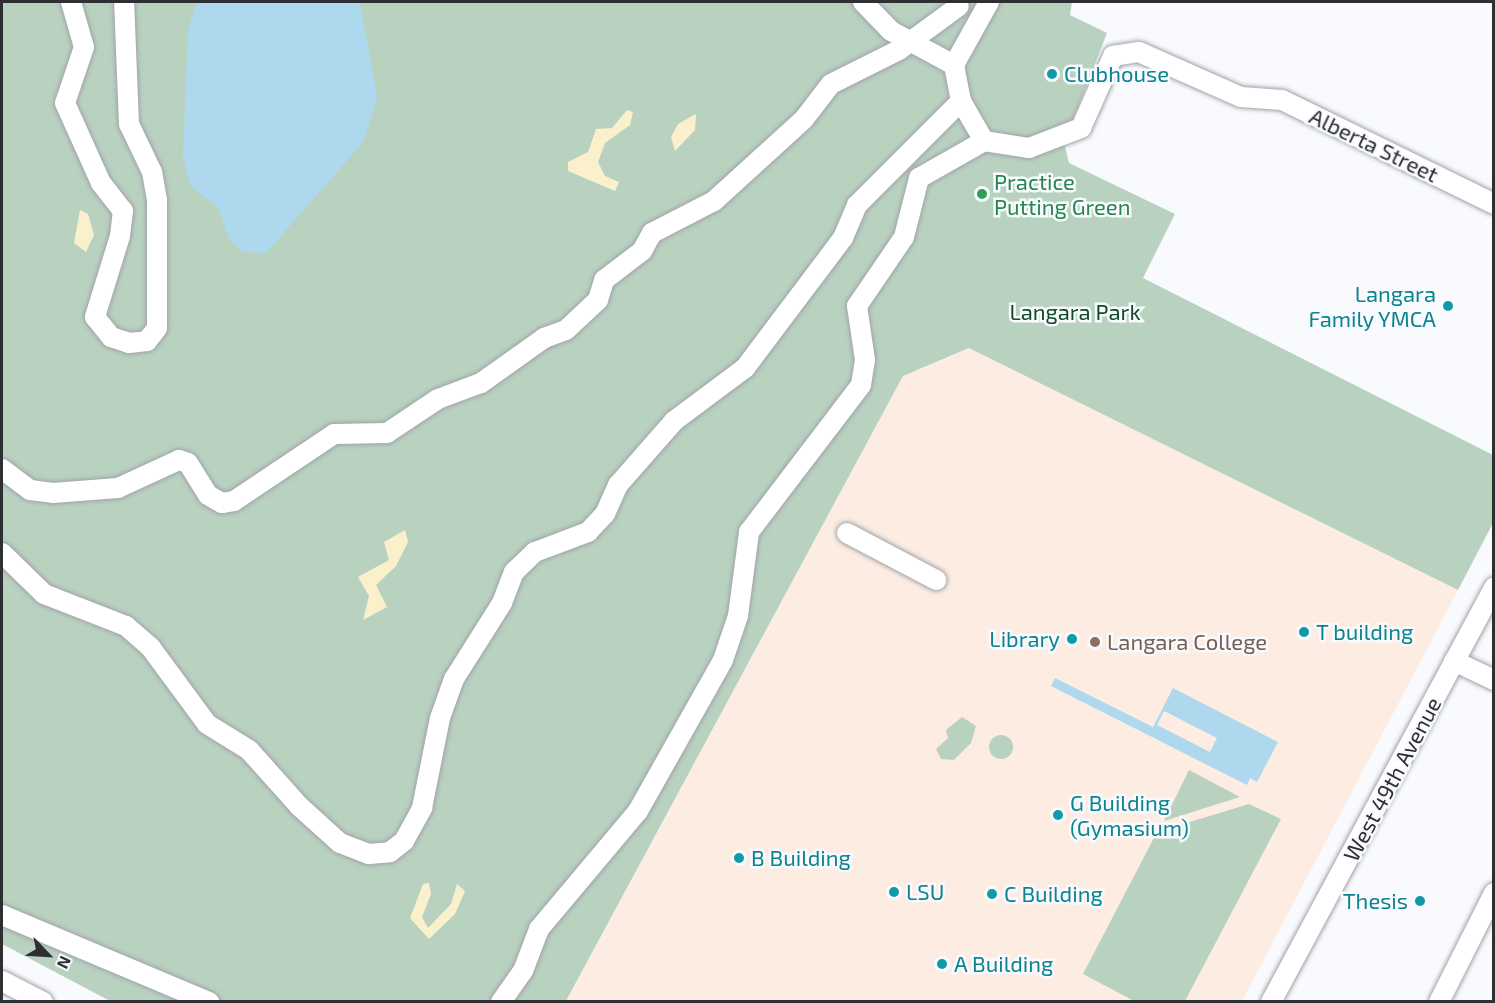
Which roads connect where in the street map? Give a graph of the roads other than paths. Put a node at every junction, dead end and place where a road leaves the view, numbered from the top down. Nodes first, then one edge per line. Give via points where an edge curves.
1 (71, 2) edge
2 (123, 2) edge
3 (862, 2) edge
4 (988, 2) edge
5 (958, 4) edge
6 (910, 39) junction
7 (957, 56) junction
8 (961, 101) junction
9 (984, 141) junction
10 (1494, 204) edge
11 (2, 469) edge
12 (847, 533) dead end
13 (2, 553) edge
14 (936, 580) dead end
15 (1494, 587) edge
16 (1454, 661) junction
17 (1494, 680) edge
18 (1494, 893) edge
19 (2, 915) edge
20 (2, 981) edge
21 (40, 1001) edge
22 (209, 1002) edge
23 (501, 1002) edge
24 (1271, 1002) edge
25 (1439, 1002) edge

1 - 2 street via 84,47 65,103 101,183 123,211 94,317 111,337 129,343 147,340 157,328 157,200 152,172 129,124
3 - 6 street via 891,30
4 - 7 street
5 - 6 street
5 - 7 street
6 - 7 street
6 - 11 street via 878,63 831,84 804,119 714,201 652,233 642,251 604,280 598,300 566,330 387,433 334,434 234,501 222,503 208,495 188,463 179,460 118,488 52,494 30,490
7 - 8 street
8 - 9 street
8 - 13 street via 857,205 843,238 745,368 674,421 618,485 605,514 588,532 523,561 454,679 440,718 422,808 404,841 390,852 369,854 340,843 298,806 249,750 207,724 151,648 126,626 44,594
9 - 10 street, Alberta Street via 1029,148 1081,128 1113,56 1139,52 1241,97 1252,94 1282,100
9 - 23 street via 919,178 904,237 856,306 865,360 861,385 750,532 738,616 723,660 638,811 539,929 523,970
12 - 14 street
15 - 16 street, West 49th Avenue
16 - 17 street
16 - 24 street, West 49th Avenue
18 - 25 street
19 - 22 street
20 - 21 street

